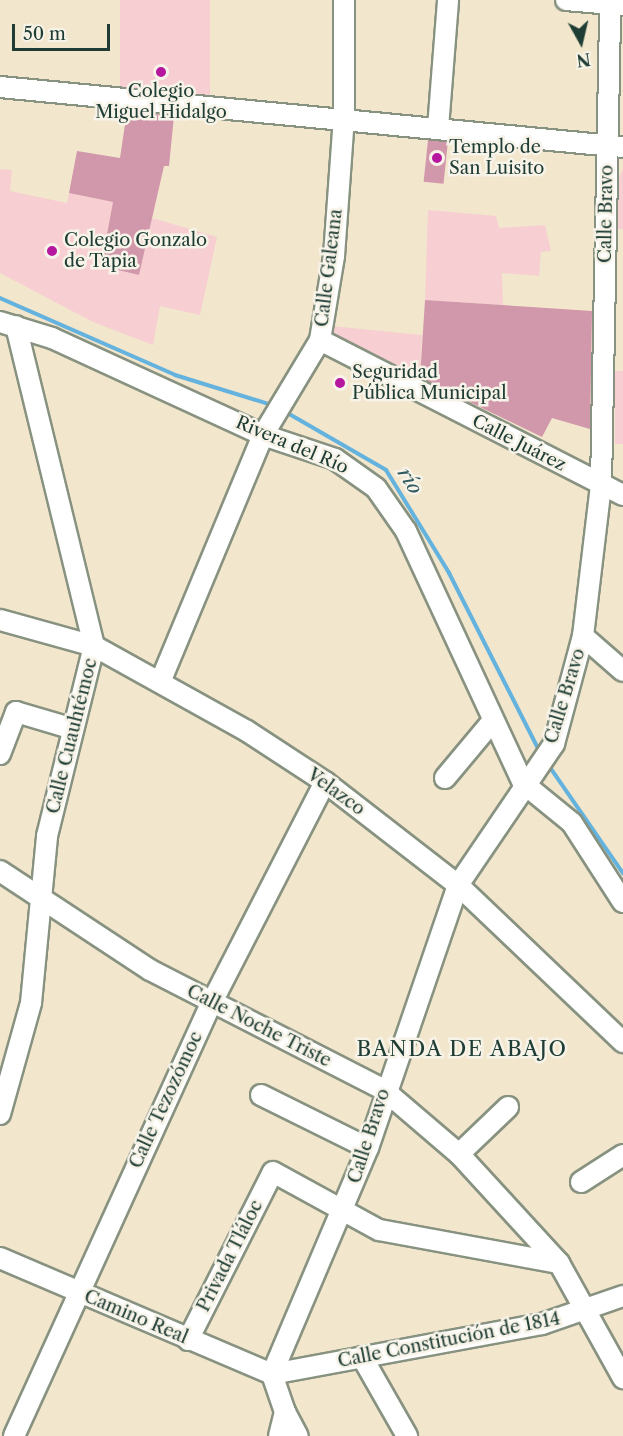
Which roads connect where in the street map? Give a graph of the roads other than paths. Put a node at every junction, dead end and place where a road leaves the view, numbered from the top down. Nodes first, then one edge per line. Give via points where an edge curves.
1 (344, 0) edge
2 (448, 0) edge
3 (566, 0) edge
4 (614, 3) edge
5 (0, 87) edge
6 (344, 117) junction
7 (438, 128) junction
8 (615, 146) edge
9 (8, 324) edge
10 (320, 340) junction
11 (265, 430) junction
12 (601, 485) junction
13 (623, 495) edge
14 (0, 620) edge
15 (583, 636) junction
16 (94, 646) junction
17 (623, 671) edge
18 (161, 680) junction
19 (491, 723) junction
20 (70, 728) junction
21 (0, 754) edge
22 (446, 778) dead end
23 (525, 781) junction
24 (325, 782) junction
25 (0, 871) edge
26 (458, 885) junction
27 (41, 895) junction
28 (623, 902) edge
29 (212, 1002) junction
30 (623, 1042) edge
31 (384, 1090) junction
32 (261, 1095) dead end
33 (508, 1107) dead end
34 (0, 1114) edge
35 (368, 1148) junction
36 (459, 1154) junction
37 (623, 1155) edge
38 (581, 1182) dead end
39 (345, 1208) junction
40 (0, 1258) edge
41 (559, 1263) junction
42 (76, 1291) junction
43 (623, 1296) edge
44 (590, 1311) junction
45 (188, 1340) junction
46 (362, 1356) junction
47 (272, 1374) junction
48 (623, 1378) edge
49 (285, 1412) junction
50 (14, 1436) edge
51 (279, 1436) edge
52 (298, 1436) edge
53 (407, 1436) edge

1 - 6 street, Calle Galeana
2 - 7 street
3 - 4 street
4 - 8 street, Calle Bravo
5 - 6 street
6 - 7 street
6 - 10 street, Calle Galeana via 334,256
7 - 8 street
8 - 12 street, Calle Bravo
9 - 11 street, Rivera del Río via 136,373
9 - 16 street, Calle Cuauhtémoc
10 - 11 street, Calle Galeana via 289,397
10 - 12 street, Calle Juárez
11 - 18 street, Calle Galeana
11 - 19 street, Rivera del Río via 335,459 376,488 393,510
12 - 13 street, Calle Juárez
12 - 15 street, Calle Bravo
14 - 16 street, Velazco
15 - 17 street
15 - 23 street, Calle Bravo via 554,744
16 - 18 street, Velazco
16 - 20 street, Calle Cuauhtémoc
18 - 24 street, Velazco
19 - 22 street
19 - 23 street, Rivera del Río
20 - 21 street via 16,712
20 - 27 street, Calle Cuauhtémoc
23 - 26 street, Calle Bravo
23 - 28 street via 573,823
24 - 26 street, Velazco
24 - 29 street, Calle Tezozómoc
25 - 27 street, Calle Noche Triste
26 - 30 street, Velazco
26 - 31 street, Calle Bravo
27 - 29 street, Calle Noche Triste via 150,970
27 - 34 street, Calle Cuauhtémoc via 31,1003
29 - 31 street, Calle Noche Triste
29 - 42 street, Calle Tezozómoc
31 - 35 street, Calle Bravo
31 - 36 street, Calle Noche Triste
32 - 35 street
33 - 36 street
35 - 39 street, Calle Bravo
36 - 41 street, Calle Noche Triste
37 - 38 street
39 - 41 street via 379,1230 406,1238
39 - 45 street, Privada Tláloc via 273,1172
39 - 47 street, Calle Bravo
40 - 42 street, Camino Real
41 - 44 street, Calle Noche Triste
42 - 45 street, Camino Real
42 - 50 street, Calle Tezozómoc
43 - 44 street, Calle Constitución de 1814
44 - 46 street, Calle Constitución de 1814
44 - 48 street, Calle Noche Triste
45 - 47 street, Camino Real
46 - 47 street, Calle Constitución de 1814
46 - 53 street
47 - 49 street
49 - 51 street
49 - 52 street

